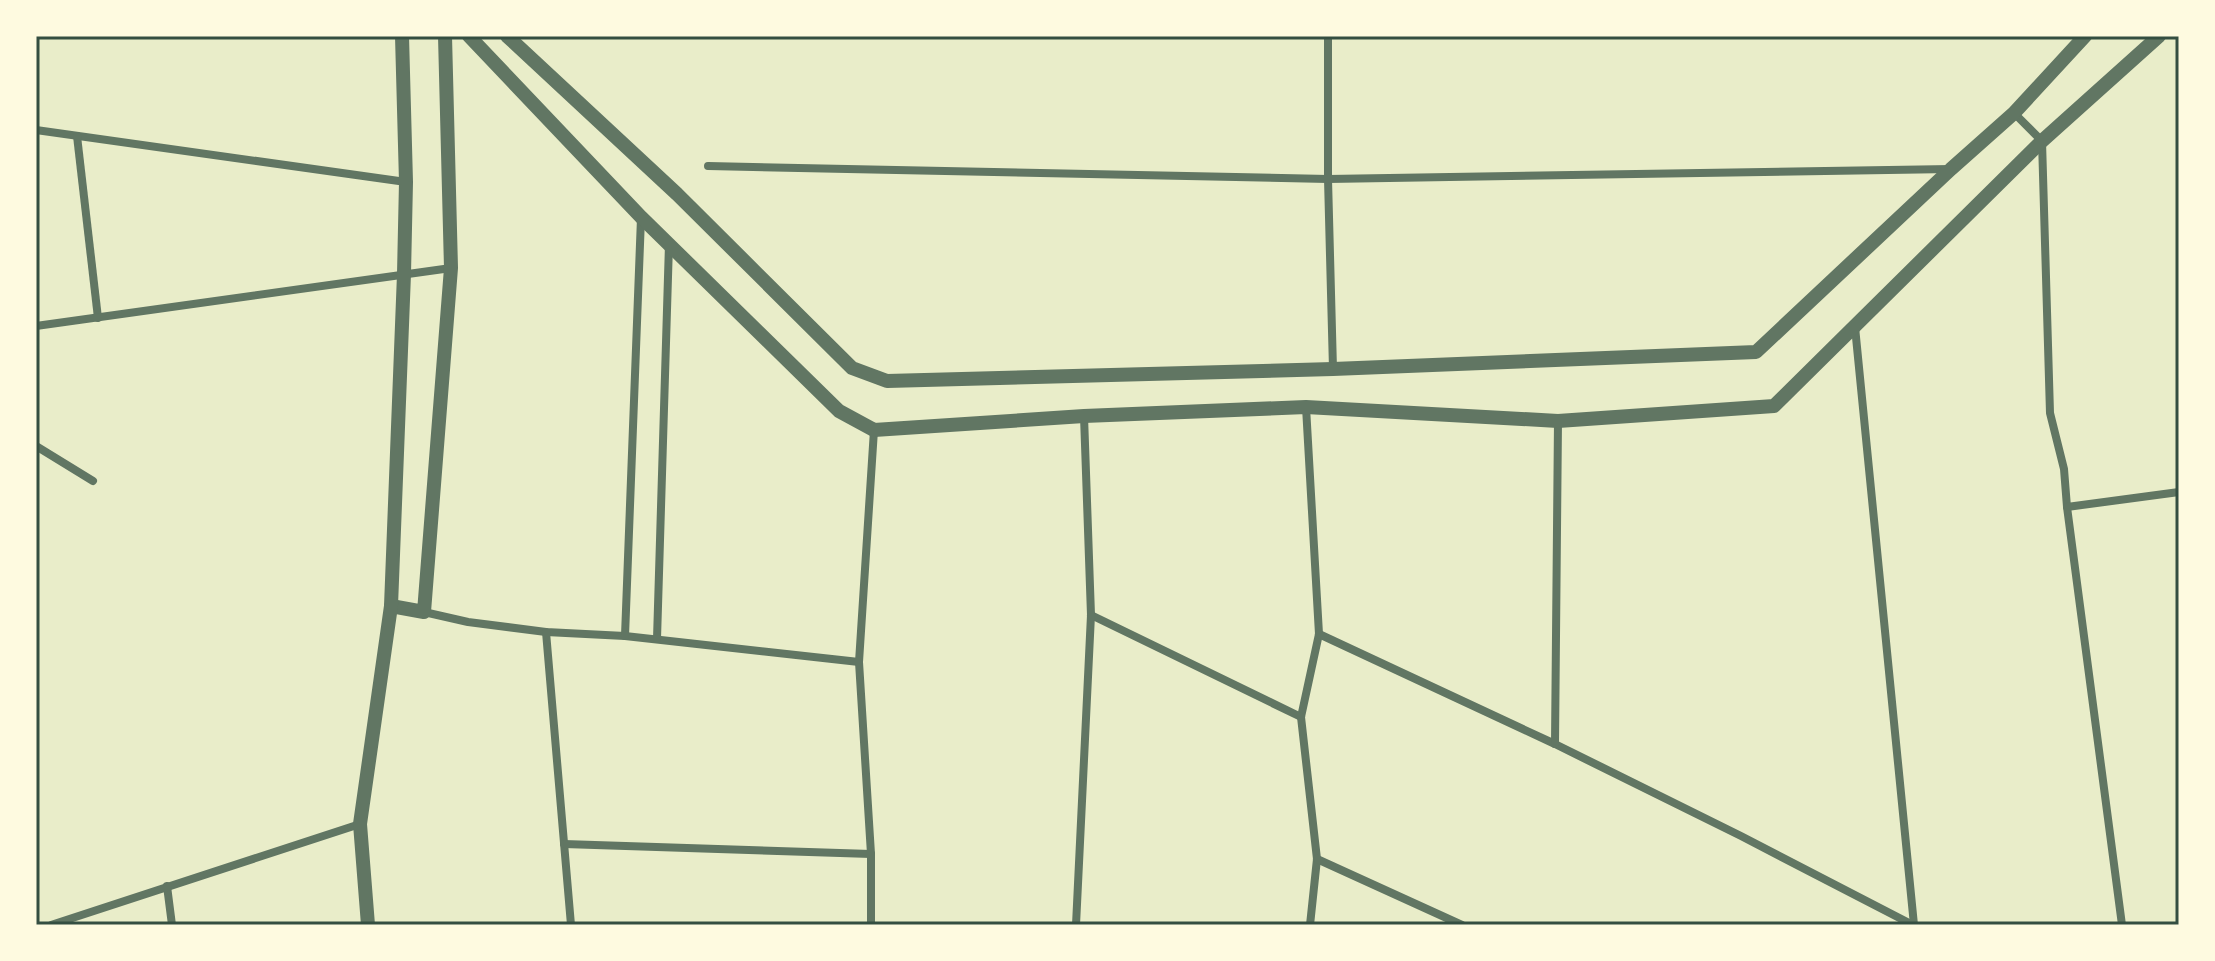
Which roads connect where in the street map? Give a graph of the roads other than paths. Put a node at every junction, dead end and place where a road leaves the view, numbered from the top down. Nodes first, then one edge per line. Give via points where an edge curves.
1 (402, 36) edge
2 (445, 36) edge
3 (469, 36) edge
4 (507, 36) edge
5 (1328, 36) edge
6 (2085, 36) edge
7 (2159, 36) edge
8 (2014, 113) junction
9 (36, 130) edge
10 (77, 136) junction
11 (2042, 141) junction
12 (708, 166) dead end
13 (1951, 169) junction
14 (1328, 179) junction
15 (406, 182) junction
16 (641, 217) junction
17 (669, 242) junction
18 (451, 268) junction
19 (404, 274) junction
20 (98, 318) junction
21 (36, 326) edge
22 (1855, 327) junction
23 (1333, 369) junction
24 (1306, 407) junction
25 (1084, 416) junction
26 (1558, 421) junction
27 (874, 430) junction
28 (36, 446) edge
29 (93, 481) dead end
30 (2179, 492) edge
31 (2067, 507) junction
32 (391, 606) junction
33 (424, 612) junction
34 (1091, 615) junction
35 (546, 632) junction
36 (1319, 634) junction
37 (625, 636) junction
38 (657, 639) junction
39 (859, 662) junction
40 (1301, 717) junction
41 (1555, 744) junction
42 (360, 824) junction
43 (564, 844) junction
44 (871, 854) junction
45 (1317, 859) junction
46 (167, 886) junction
47 (51, 925) edge
48 (172, 925) edge
49 (368, 925) edge
50 (571, 925) edge
51 (871, 925) edge
52 (1076, 925) edge
53 (1310, 925) edge
54 (1462, 925) edge
55 (1913, 925) edge
56 (2122, 925) edge

1 - 15 street
2 - 18 street
3 - 16 street
4 - 23 street via 677,194 852,368 887,381
5 - 14 street
6 - 8 street
7 - 11 street
8 - 11 street
8 - 13 street
9 - 10 street
10 - 15 street
10 - 20 street
11 - 22 street
11 - 31 street via 2050,413
12 - 14 street
13 - 14 street
13 - 23 street via 1756,352
14 - 23 street
15 - 19 street
16 - 17 street
16 - 37 street
17 - 27 street via 839,411
17 - 38 street
18 - 19 street
18 - 33 street
19 - 20 street
19 - 32 street
20 - 21 street
22 - 26 street via 1774,406
22 - 55 street
24 - 25 street
24 - 26 street
24 - 36 street
25 - 27 street
25 - 34 street
26 - 41 street
27 - 39 street
28 - 29 street
30 - 31 street
31 - 56 street
32 - 33 street
32 - 42 street
33 - 35 street
34 - 40 street
34 - 52 street
35 - 37 street
35 - 43 street
36 - 40 street
36 - 41 street
37 - 38 street
38 - 39 street
39 - 44 street
40 - 45 street
41 - 55 street
42 - 46 street
42 - 49 street
43 - 44 street
43 - 50 street
44 - 51 street
45 - 53 street
45 - 54 street
46 - 47 street
46 - 48 street

